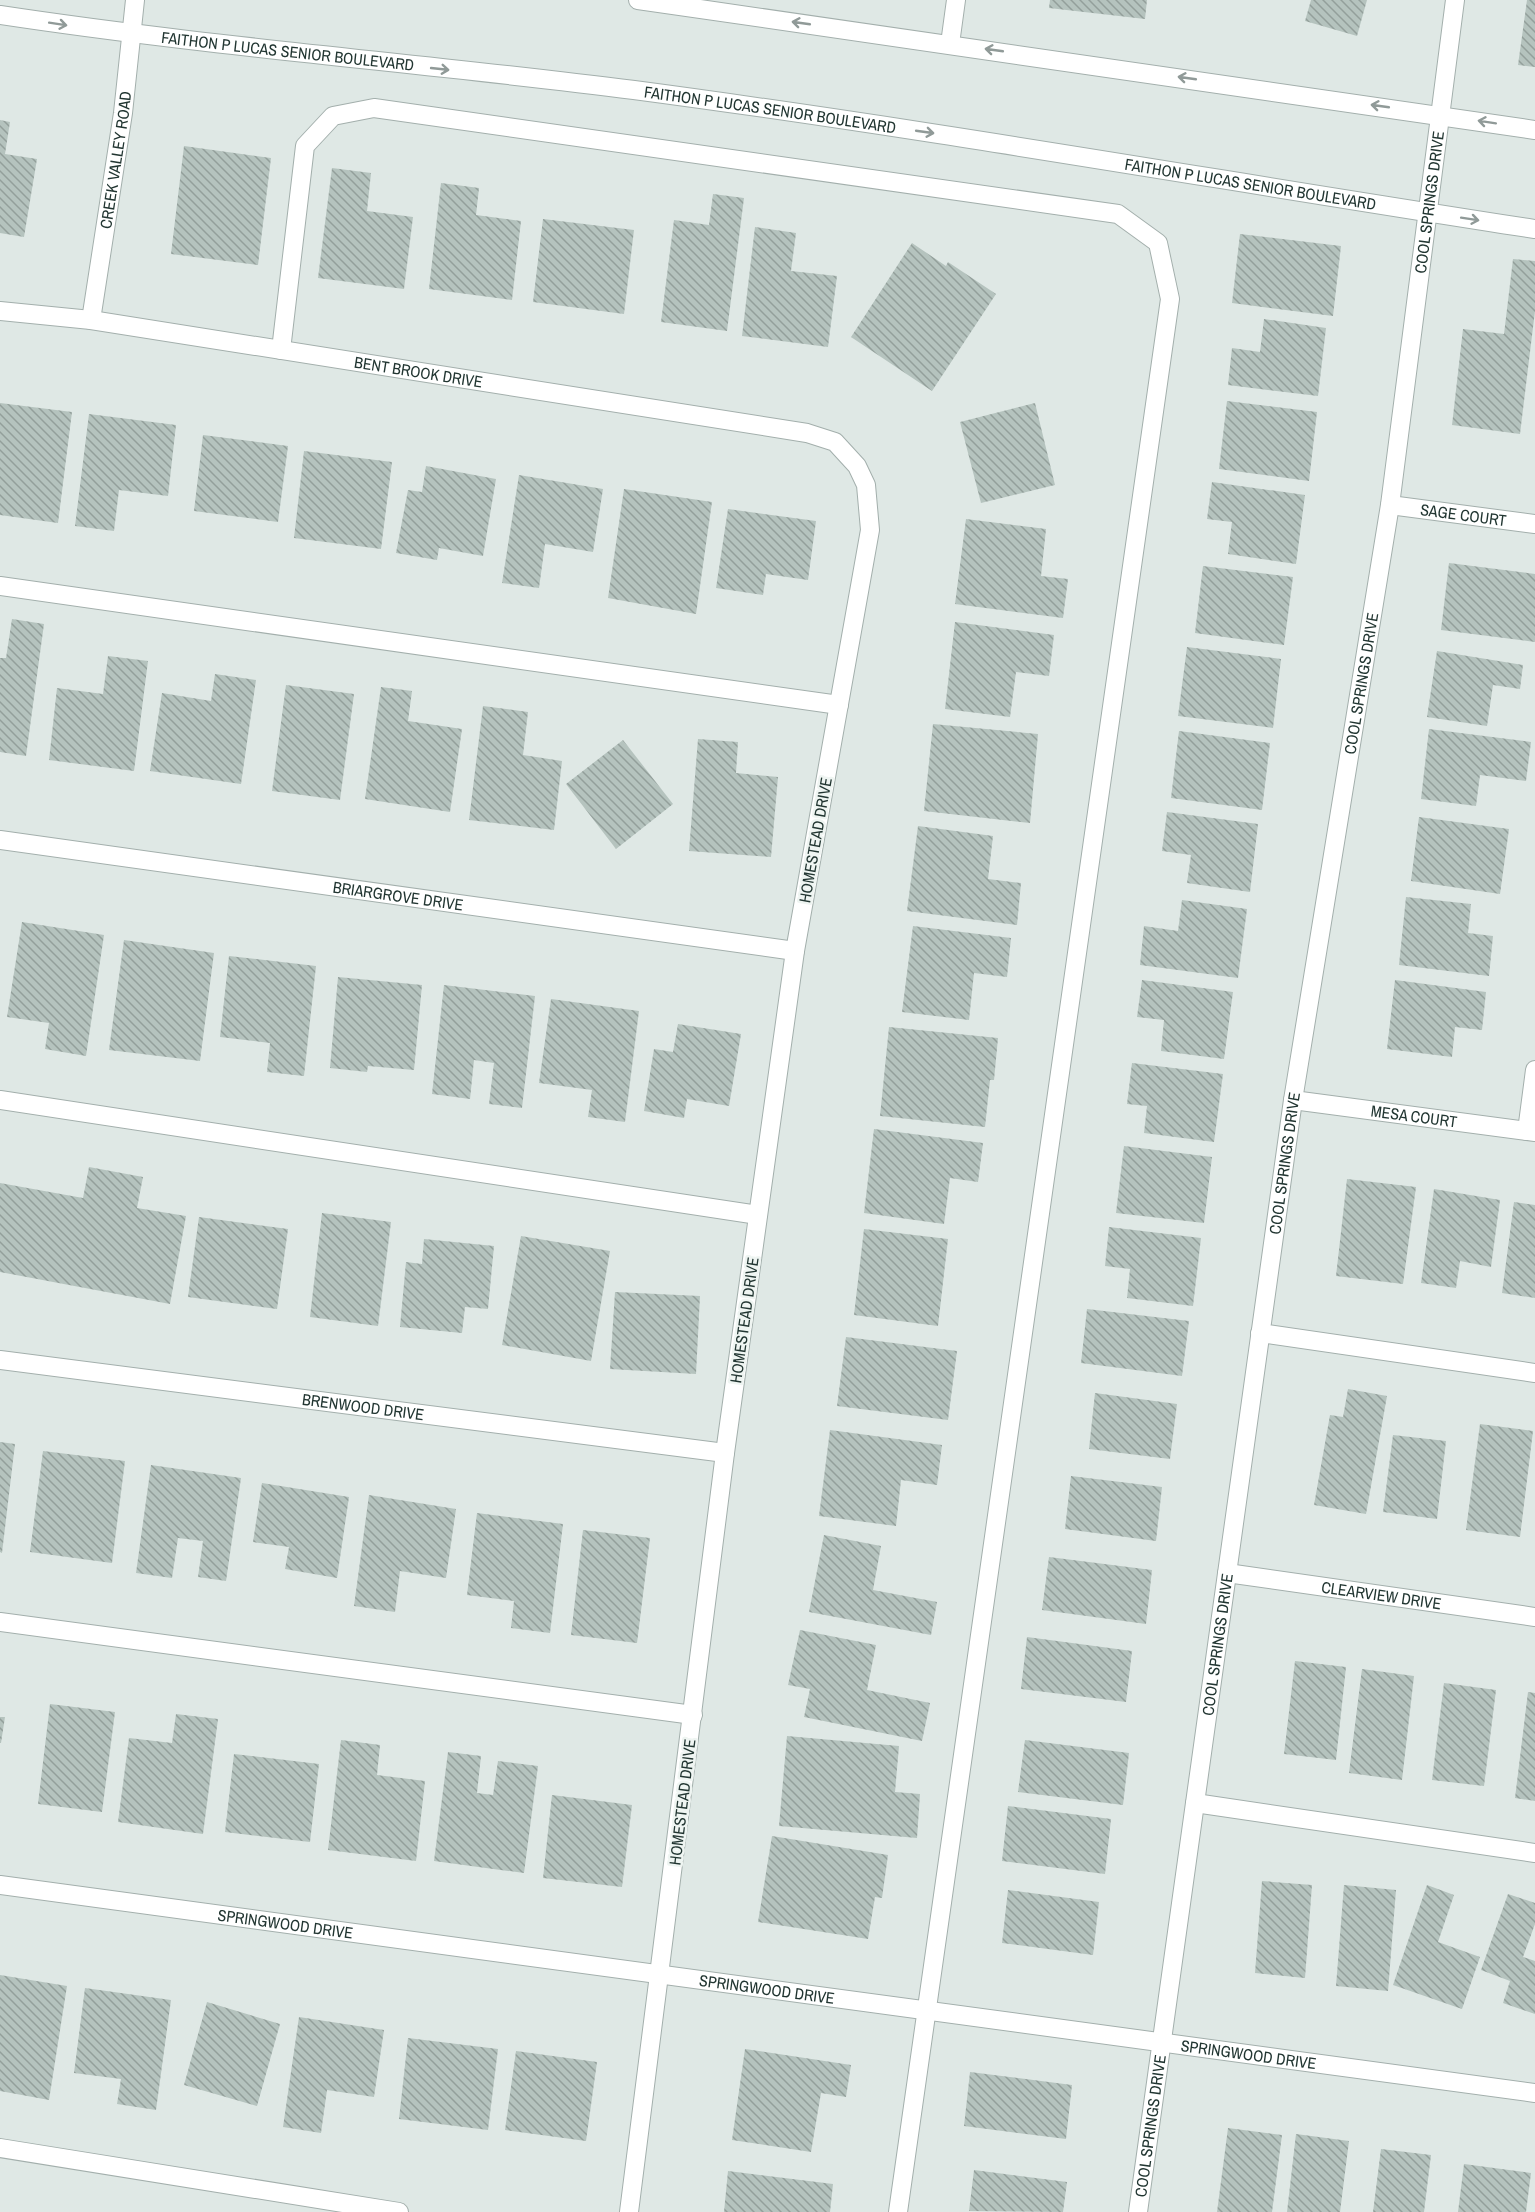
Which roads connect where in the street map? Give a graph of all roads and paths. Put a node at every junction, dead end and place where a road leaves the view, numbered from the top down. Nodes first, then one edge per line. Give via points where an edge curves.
1 (135, 0) edge
2 (639, 0) edge
3 (956, 0) edge
4 (1455, 0) edge
5 (0, 15) edge
6 (132, 35) junction
7 (950, 44) junction
8 (1438, 115) junction
9 (1535, 130) edge
10 (1428, 213) junction
11 (1535, 230) edge
12 (0, 311) edge
13 (91, 320) junction
14 (281, 350) junction
15 (835, 442) joint
16 (1390, 505) junction
17 (1535, 524) edge
18 (0, 586) edge
19 (839, 705) junction
20 (0, 840) edge
21 (795, 951) junction
22 (1535, 1070) edge
23 (0, 1100) edge
24 (1293, 1100) junction
25 (1531, 1132) edge
26 (758, 1215) junction
27 (1260, 1333) junction
28 (0, 1360) edge
29 (1535, 1373) edge
30 (725, 1453) junction
31 (1227, 1573) junction
32 (1535, 1617) edge
33 (0, 1622) edge
34 (693, 1715) junction
35 (1195, 1803) junction
36 (1535, 1853) edge
37 (0, 1885) edge
38 (660, 1974) junction
39 (925, 2011) junction
40 (1162, 2043) junction
41 (1535, 2093) edge
42 (0, 2148) edge
43 (399, 2212) edge
44 (629, 2212) edge
45 (898, 2212) edge
46 (1138, 2212) edge

1 - 6 street, CREEK VALLEY ROAD
7 -> 2 street
3 - 7 street
4 - 8 street, COOL SPRINGS DRIVE
5 -> 6 street, FAITHON P LUCAS SENIOR BOULEVARD
6 -> 10 street, FAITHON P LUCAS SENIOR BOULEVARD via 633,90 959,137
6 - 13 street, CREEK VALLEY ROAD
8 -> 7 street
9 -> 8 street
8 - 10 street, COOL SPRINGS DRIVE
10 -> 11 street, FAITHON P LUCAS SENIOR BOULEVARD
10 - 16 street, COOL SPRINGS DRIVE
12 - 13 street, BENT BROOK DRIVE
13 - 14 street, BENT BROOK DRIVE
14 - 15 street, BENT BROOK DRIVE via 807,433
14 - 39 street via 305,146 333,116 374,108 1118,214 1158,243 1170,299
15 - 19 street, HOMESTEAD DRIVE via 857,466 866,485 870,530
16 - 17 street, SAGE COURT
16 - 24 street, COOL SPRINGS DRIVE
18 - 19 street
19 - 21 street, HOMESTEAD DRIVE
20 - 21 street, BRIARGROVE DRIVE
21 - 26 street, HOMESTEAD DRIVE
22 - 25 street
23 - 26 street
24 - 25 street, MESA COURT
24 - 27 street, COOL SPRINGS DRIVE
26 - 30 street, HOMESTEAD DRIVE
27 - 29 street
27 - 31 street, COOL SPRINGS DRIVE
28 - 30 street, BRENWOOD DRIVE
30 - 34 street, HOMESTEAD DRIVE
31 - 32 street, CLEARVIEW DRIVE
31 - 35 street, COOL SPRINGS DRIVE
33 - 34 street
34 - 38 street, HOMESTEAD DRIVE
35 - 36 street
35 - 40 street, COOL SPRINGS DRIVE
37 - 38 street, SPRINGWOOD DRIVE
38 - 39 street, SPRINGWOOD DRIVE
38 - 44 street, HOMESTEAD DRIVE
39 - 40 street, SPRINGWOOD DRIVE
39 - 45 street
40 - 41 street, SPRINGWOOD DRIVE
40 - 46 street, COOL SPRINGS DRIVE
42 - 43 street

